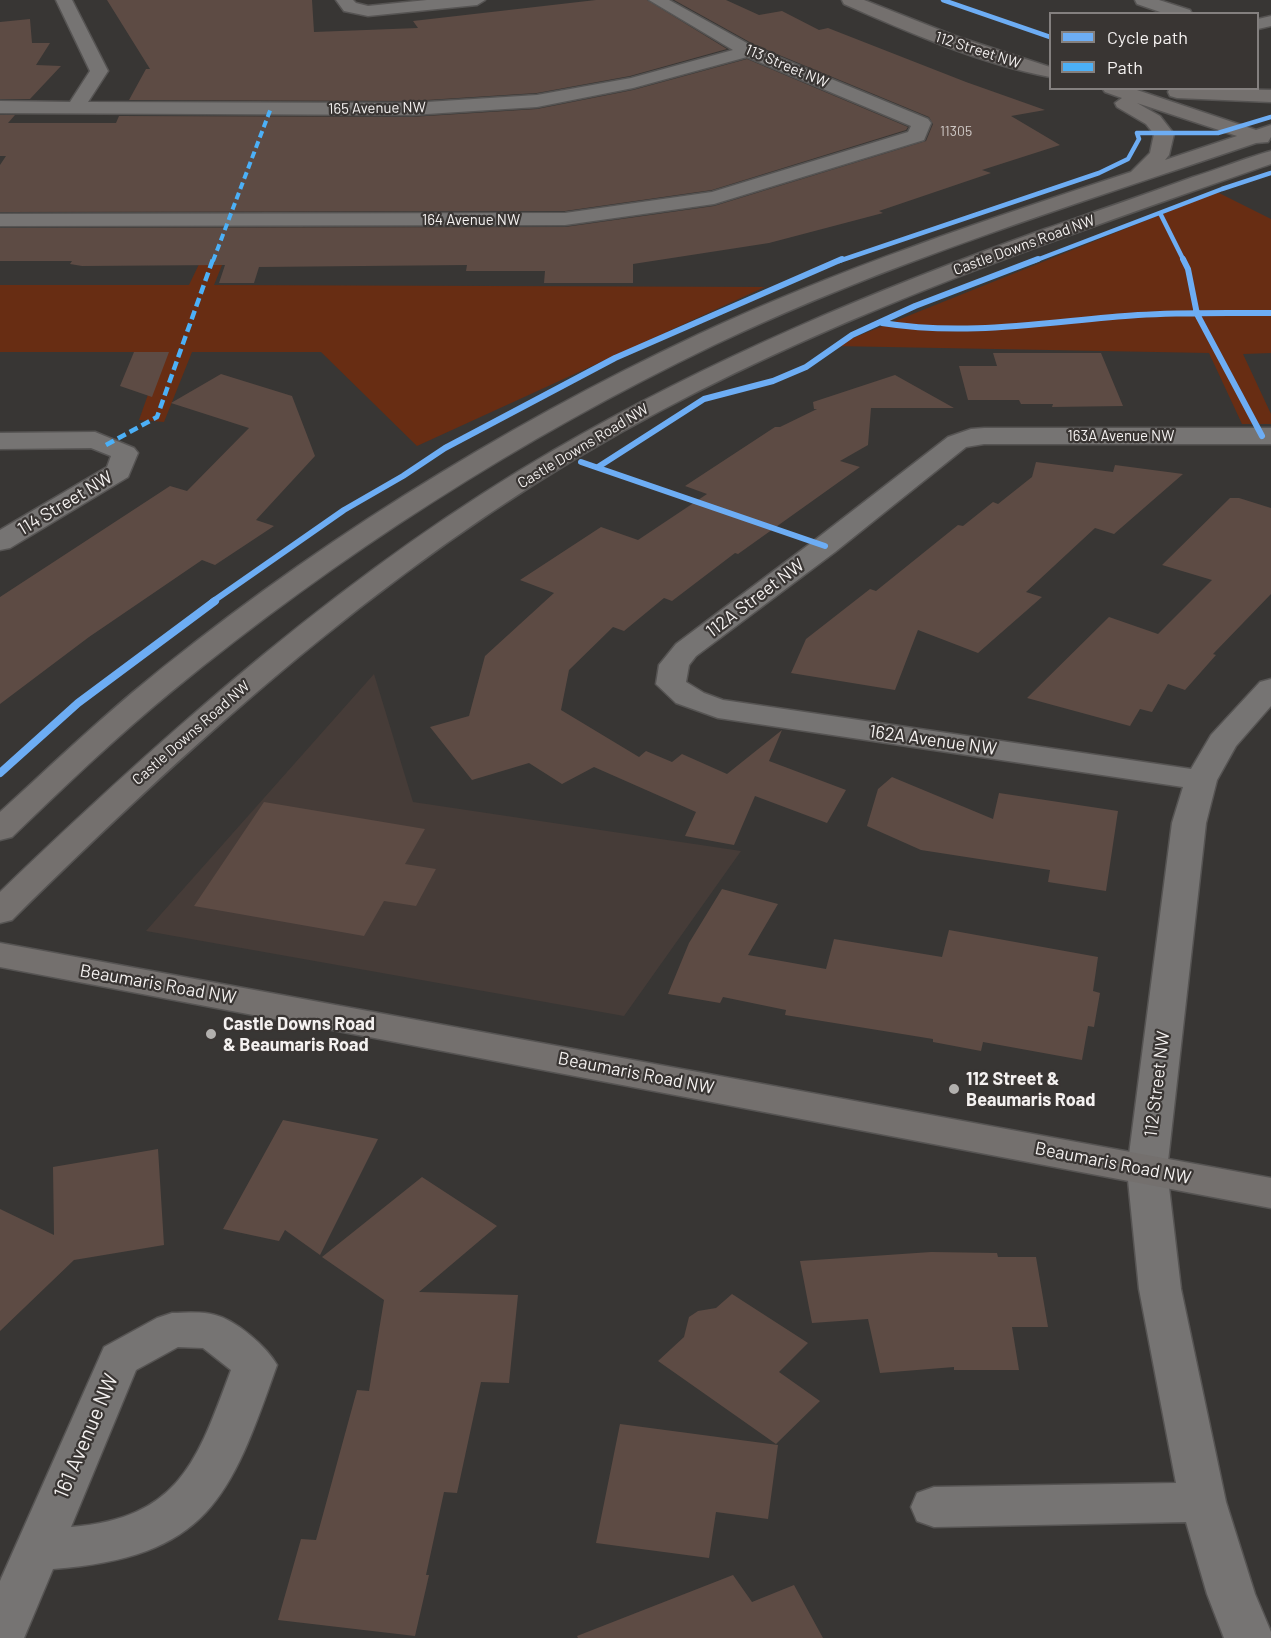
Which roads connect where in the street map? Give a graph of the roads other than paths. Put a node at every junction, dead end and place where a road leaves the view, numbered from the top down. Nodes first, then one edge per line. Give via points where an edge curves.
1 (64, 0) edge
2 (344, 0) edge
3 (477, 0) edge
4 (657, 0) edge
5 (850, 0) edge
6 (1143, 0) edge
7 (1178, 12) edge
8 (906, 26) junction
9 (748, 51) junction
10 (1049, 59) edge
11 (1049, 72) edge
12 (1100, 90) edge
13 (1117, 90) edge
14 (1171, 90) edge
15 (1271, 96) edge
16 (0, 107) edge
17 (75, 108) junction
18 (921, 123) joint
19 (1268, 138) edge
20 (1138, 176) junction
21 (0, 220) edge
22 (1271, 436) edge
23 (971, 437) joint
24 (0, 441) edge
25 (0, 542) edge
26 (671, 684) joint
27 (1271, 688) edge
28 (1201, 780) junction
29 (0, 830) edge
30 (0, 912) edge
31 (0, 954) edge
32 (1147, 1170) junction
33 (1271, 1193) edge
34 (1203, 1502) junction
35 (934, 1507) dead end
36 (36, 1550) junction
37 (0, 1637) edge
38 (1249, 1638) edge

1 - 17 street via 99,71
2 - 3 street via 350,7 368,11
4 - 9 street, 113 Street NW
5 - 8 main road, 112 Street NW
6 - 7 street
8 - 10 main road, 112 Street NW
8 - 11 main road, 112 Street NW via 980,53
9 - 17 street, 165 Avenue NW via 633,83 537,101 411,109
9 - 18 street, 113 Street NW
12 - 20 main road via 1153,120 1164,134 1160,155
13 - 19 main road
14 - 15 main road
14 - 19 main road
16 - 17 street, 165 Avenue NW
18 - 21 street, 164 Avenue NW via 916,136 714,198 565,219
19 - 20 main road, Castle Downs Road NW
19 - 30 main road, Castle Downs Road NW via 841,314 715,372 568,454 477,510 332,614 226,700 92,821
20 - 29 main road, Castle Downs Road NW via 925,250 791,302 671,357 517,438 424,494 275,597 162,684
22 - 23 street, 163A Avenue NW
23 - 26 street, 112A Street NW via 946,448 825,546 676,658
24 - 25 street, 114 Street NW via 95,440 124,453 118,471
26 - 28 street, 162A Avenue NW via 696,702 718,708
27 - 28 street, 112 Street NW via 1222,742
28 - 32 street, 112 Street NW via 1189,823
31 - 32 main road, Beaumaris Road NW
32 - 33 main road, Beaumaris Road NW
32 - 34 street, 112 Street NW via 1160,1289
34 - 35 street
34 - 38 street, 112 Street NW
36 - 36 street, 161 Avenue NW via 121,1539 174,1515 196,1496 221,1456 255,1365 213,1331 172,1330 119,1359
36 - 37 street, 161 Avenue NW

